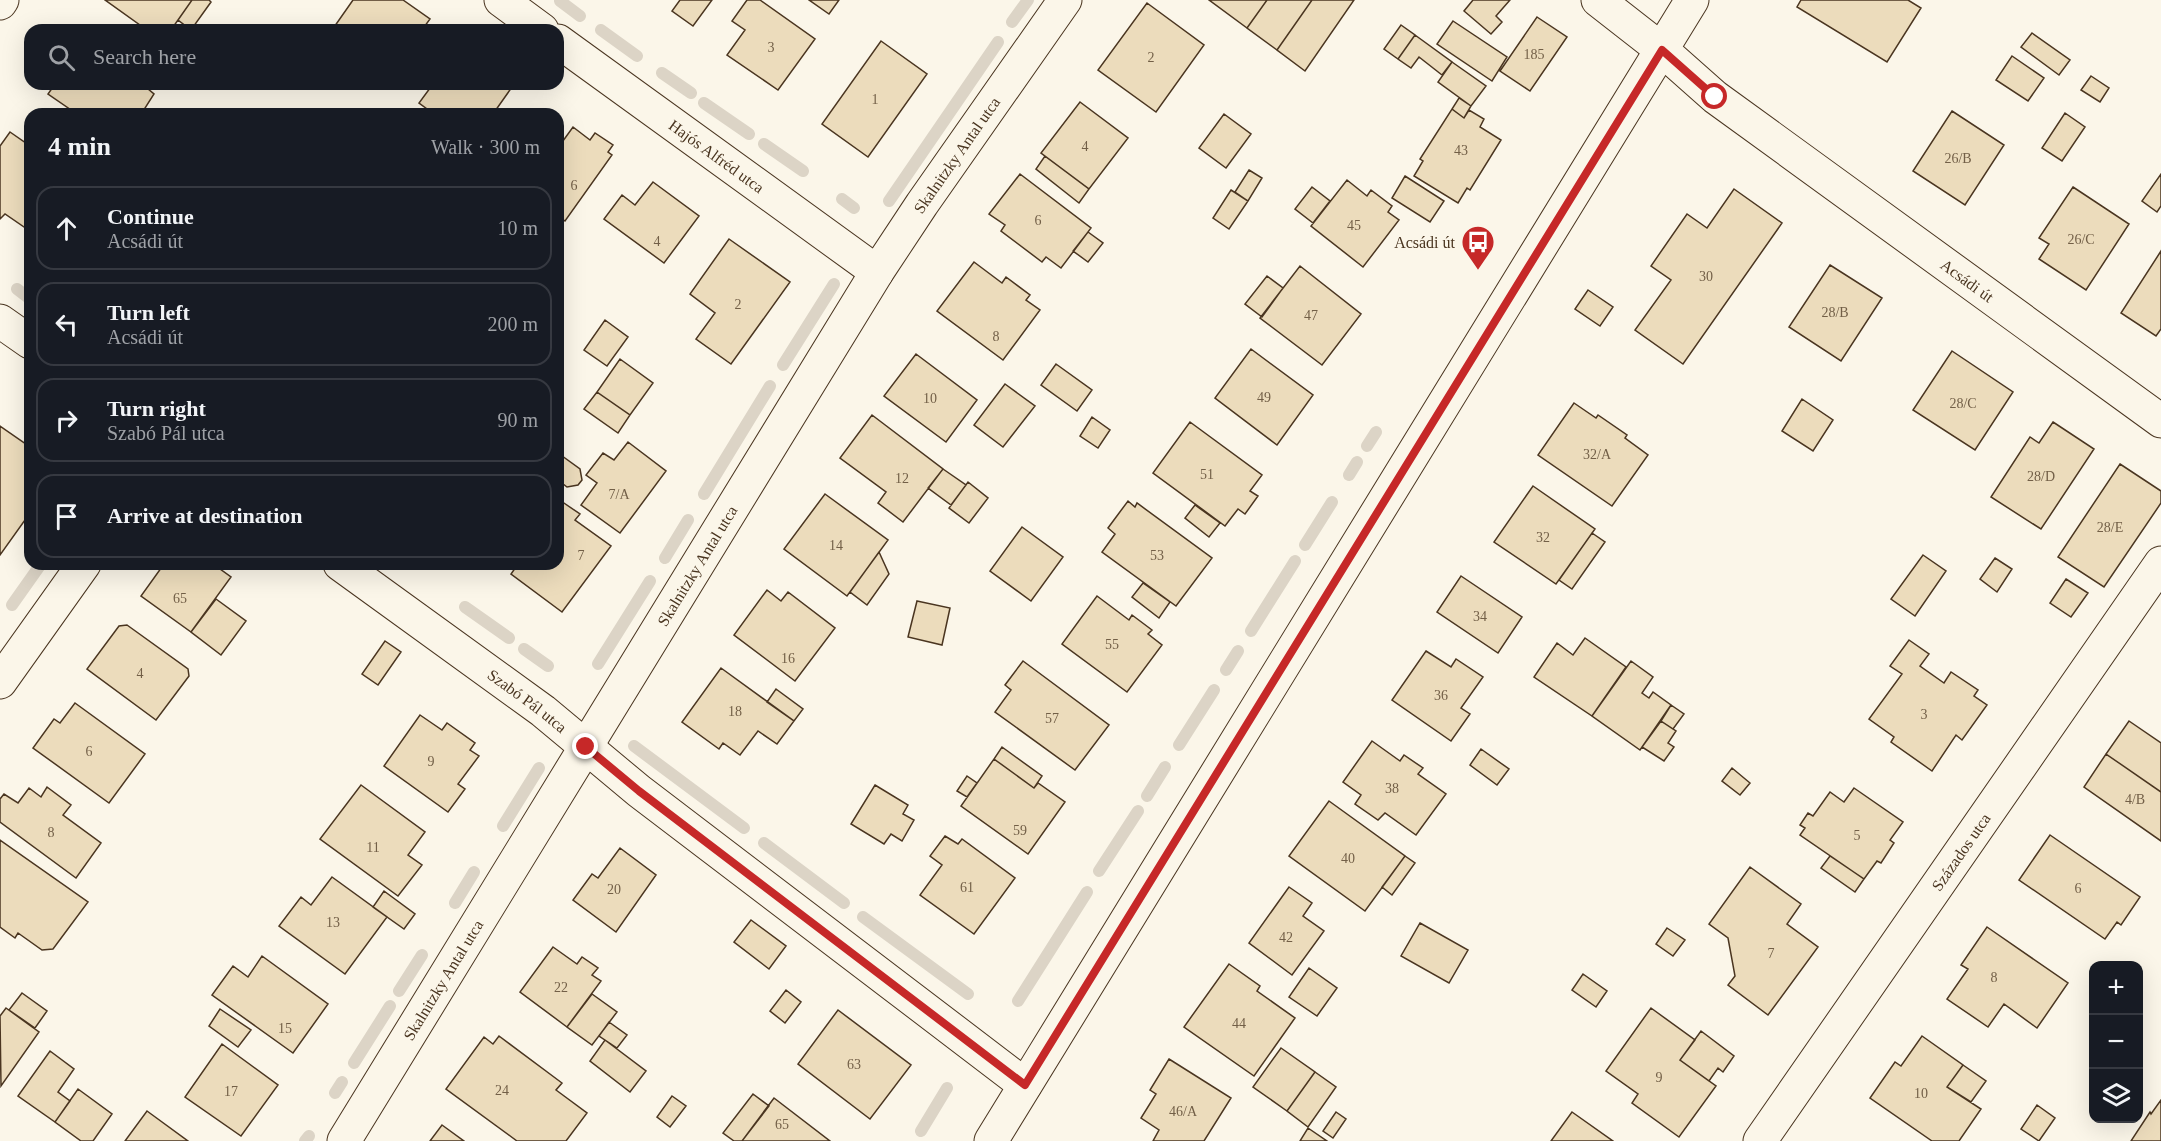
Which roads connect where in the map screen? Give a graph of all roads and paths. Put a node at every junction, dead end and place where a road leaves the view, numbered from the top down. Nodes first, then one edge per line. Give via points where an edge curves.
1 (501, 0) edge
2 (1065, 0) edge
3 (1598, 0) edge
4 (1692, 0) edge
5 (534, 24) edge
6 (564, 45) edge
7 (1662, 50) junction
8 (877, 272) junction
9 (0, 321) edge
10 (24, 338) edge
11 (2161, 421) edge
12 (2161, 563) edge
13 (80, 570) edge
14 (348, 570) edge
15 (0, 682) edge
16 (586, 747) junction
17 (1025, 1085) junction
18 (344, 1141) edge
19 (991, 1141) edge
20 (1760, 1141) edge

1 - 5 street
2 - 8 street, Skalnitzky Antal utca
3 - 7 street, Acsádi út
4 - 7 street
6 - 8 street, Hajós Alfréd utca
7 - 11 street, Acsádi út via 1715,97
7 - 17 street
8 - 16 street, Skalnitzky Antal utca
9 - 10 street
12 - 20 street, Százados utca
13 - 15 street
14 - 16 street, Szabó Pál utca via 543,711
16 - 17 street, Szabó Pál utca
16 - 18 street, Skalnitzky Antal utca
17 - 19 street

